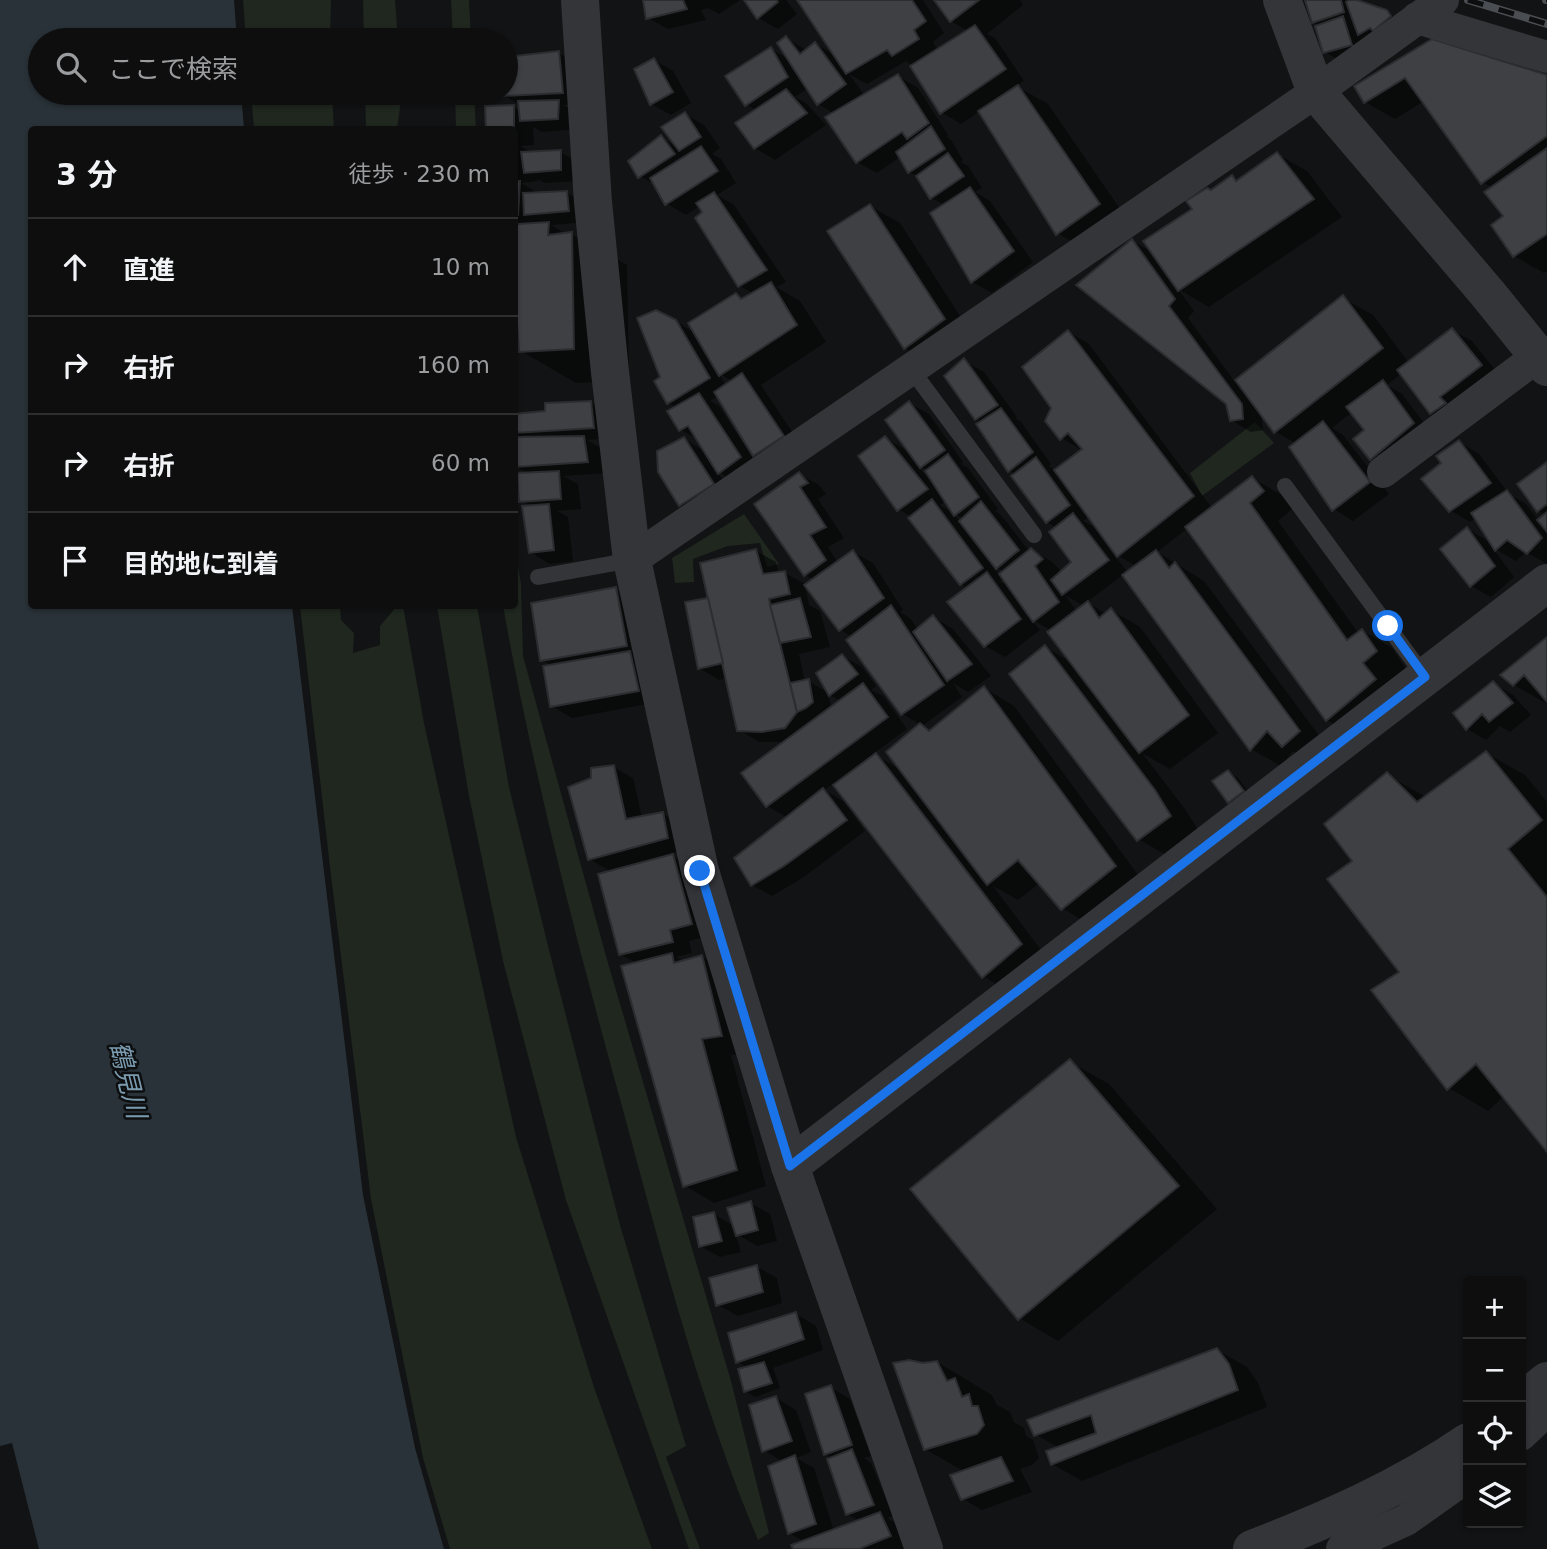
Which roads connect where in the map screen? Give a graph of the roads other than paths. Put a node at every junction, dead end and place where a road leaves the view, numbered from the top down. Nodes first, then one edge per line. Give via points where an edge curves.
1 (580, 0) edge
2 (1282, 0) edge
3 (1443, 0) edge
4 (1417, 18) junction
5 (1547, 57) edge
6 (1316, 92) junction
7 (1543, 361) edge
8 (911, 369) junction
9 (1383, 472) dead end
10 (1285, 486) dead end
11 (1034, 535) dead end
12 (632, 561) junction
13 (538, 577) dead end
14 (1547, 583) edge
15 (1425, 677) junction
16 (790, 1166) junction
17 (1547, 1381) edge
18 (1547, 1394) edge
19 (1526, 1398) edge
20 (1526, 1430) edge
21 (1463, 1445) edge
22 (1463, 1480) edge
23 (924, 1549) edge
24 (1252, 1549) edge
25 (1342, 1549) edge

1 - 12 street via 593,202
2 - 6 street
3 - 4 street
4 - 5 street
4 - 6 street
6 - 7 street
6 - 8 street
7 - 9 street
8 - 11 lane
8 - 12 street
10 - 15 lane
12 - 13 lane
12 - 16 street via 700,871
14 - 15 street
15 - 16 street
16 - 23 street
17 - 19 street
18 - 20 street via 1542,1415
21 - 24 street via 1368,1500
22 - 25 street via 1406,1520

